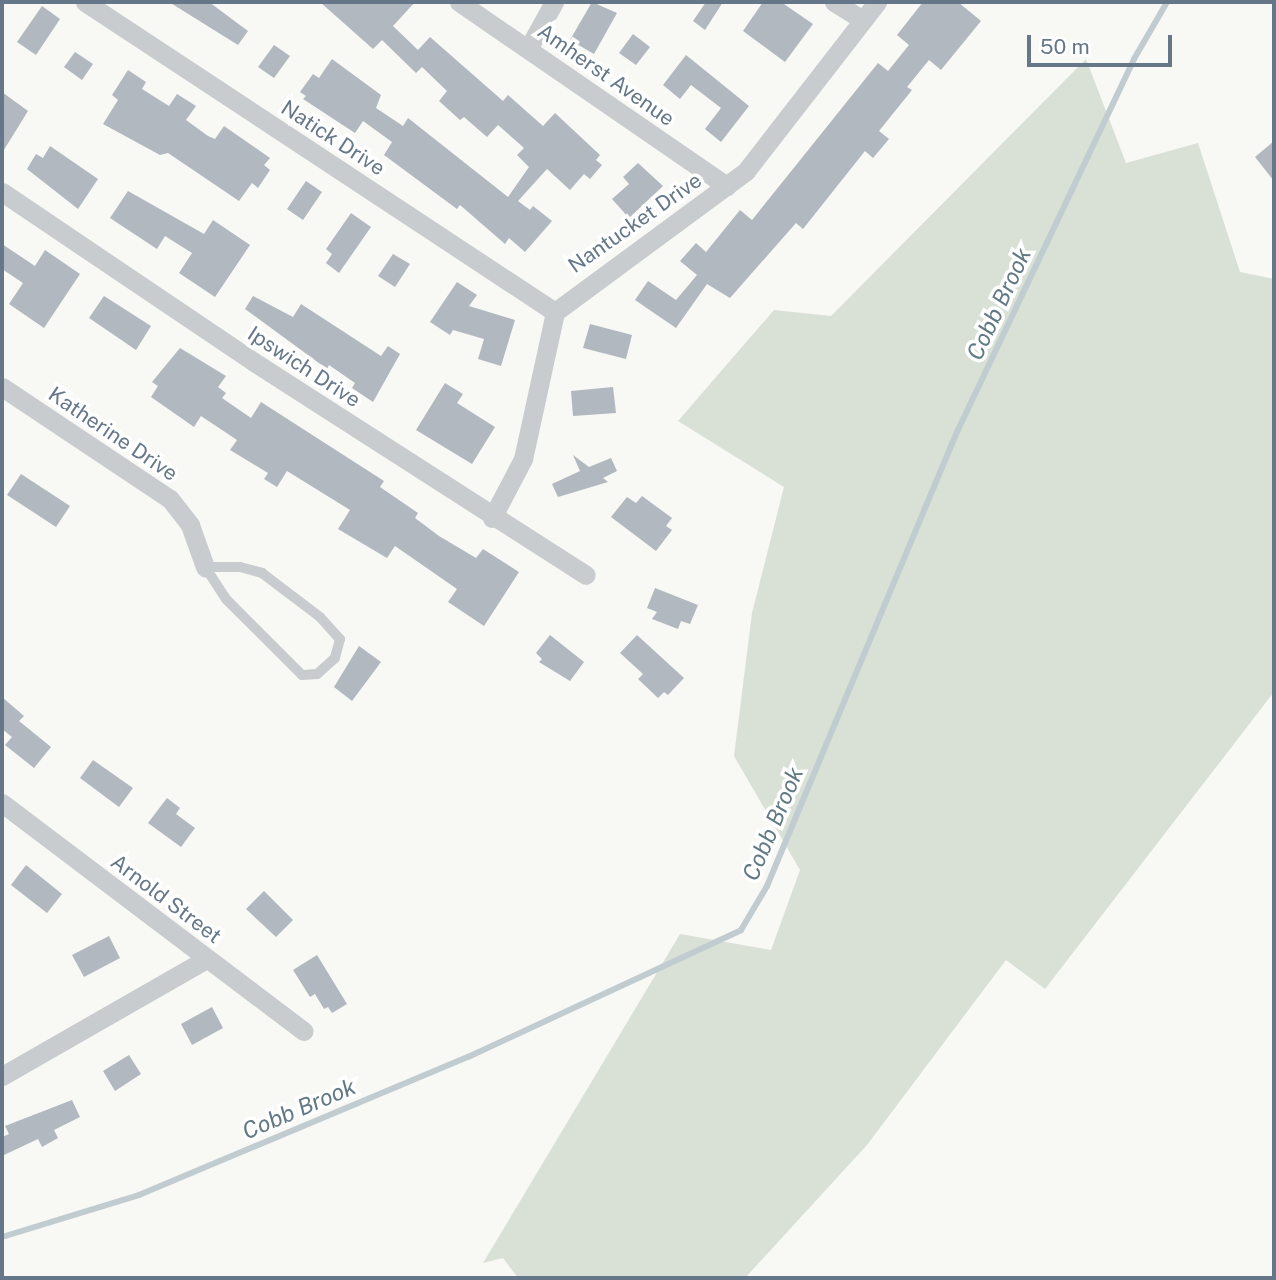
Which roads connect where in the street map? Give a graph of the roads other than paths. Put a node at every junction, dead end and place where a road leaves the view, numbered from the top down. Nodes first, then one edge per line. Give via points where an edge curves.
1 (85, 2) edge
2 (458, 2) edge
3 (554, 2) edge
4 (834, 2) edge
5 (877, 2) edge
6 (863, 20) junction
7 (528, 49) junction
8 (727, 186) junction
9 (2, 192) edge
10 (555, 312) junction
11 (2, 387) edge
12 (492, 517) junction
13 (205, 567) junction
14 (586, 575) dead end
15 (2, 803) edge
16 (206, 959) junction
17 (304, 1031) dead end
18 (2, 1076) edge

1 - 10 street, Natick Drive
2 - 7 street, Amherst Avenue
3 - 7 street
4 - 6 street
5 - 6 street, Nantucket Drive
6 - 8 street, Nantucket Drive via 763,153
7 - 8 street, Amherst Avenue
8 - 10 street, Nantucket Drive
9 - 12 street, Ipswich Drive
10 - 12 street via 523,459
11 - 13 street, Katherine Drive via 170,499 190,525
12 - 14 street, Ipswich Drive
13 - 13 lane via 240,567 262,573 320,617 340,639 335,658 317,674 302,675 226,599
15 - 16 street, Arnold Street
16 - 17 street, Arnold Street
16 - 18 street

